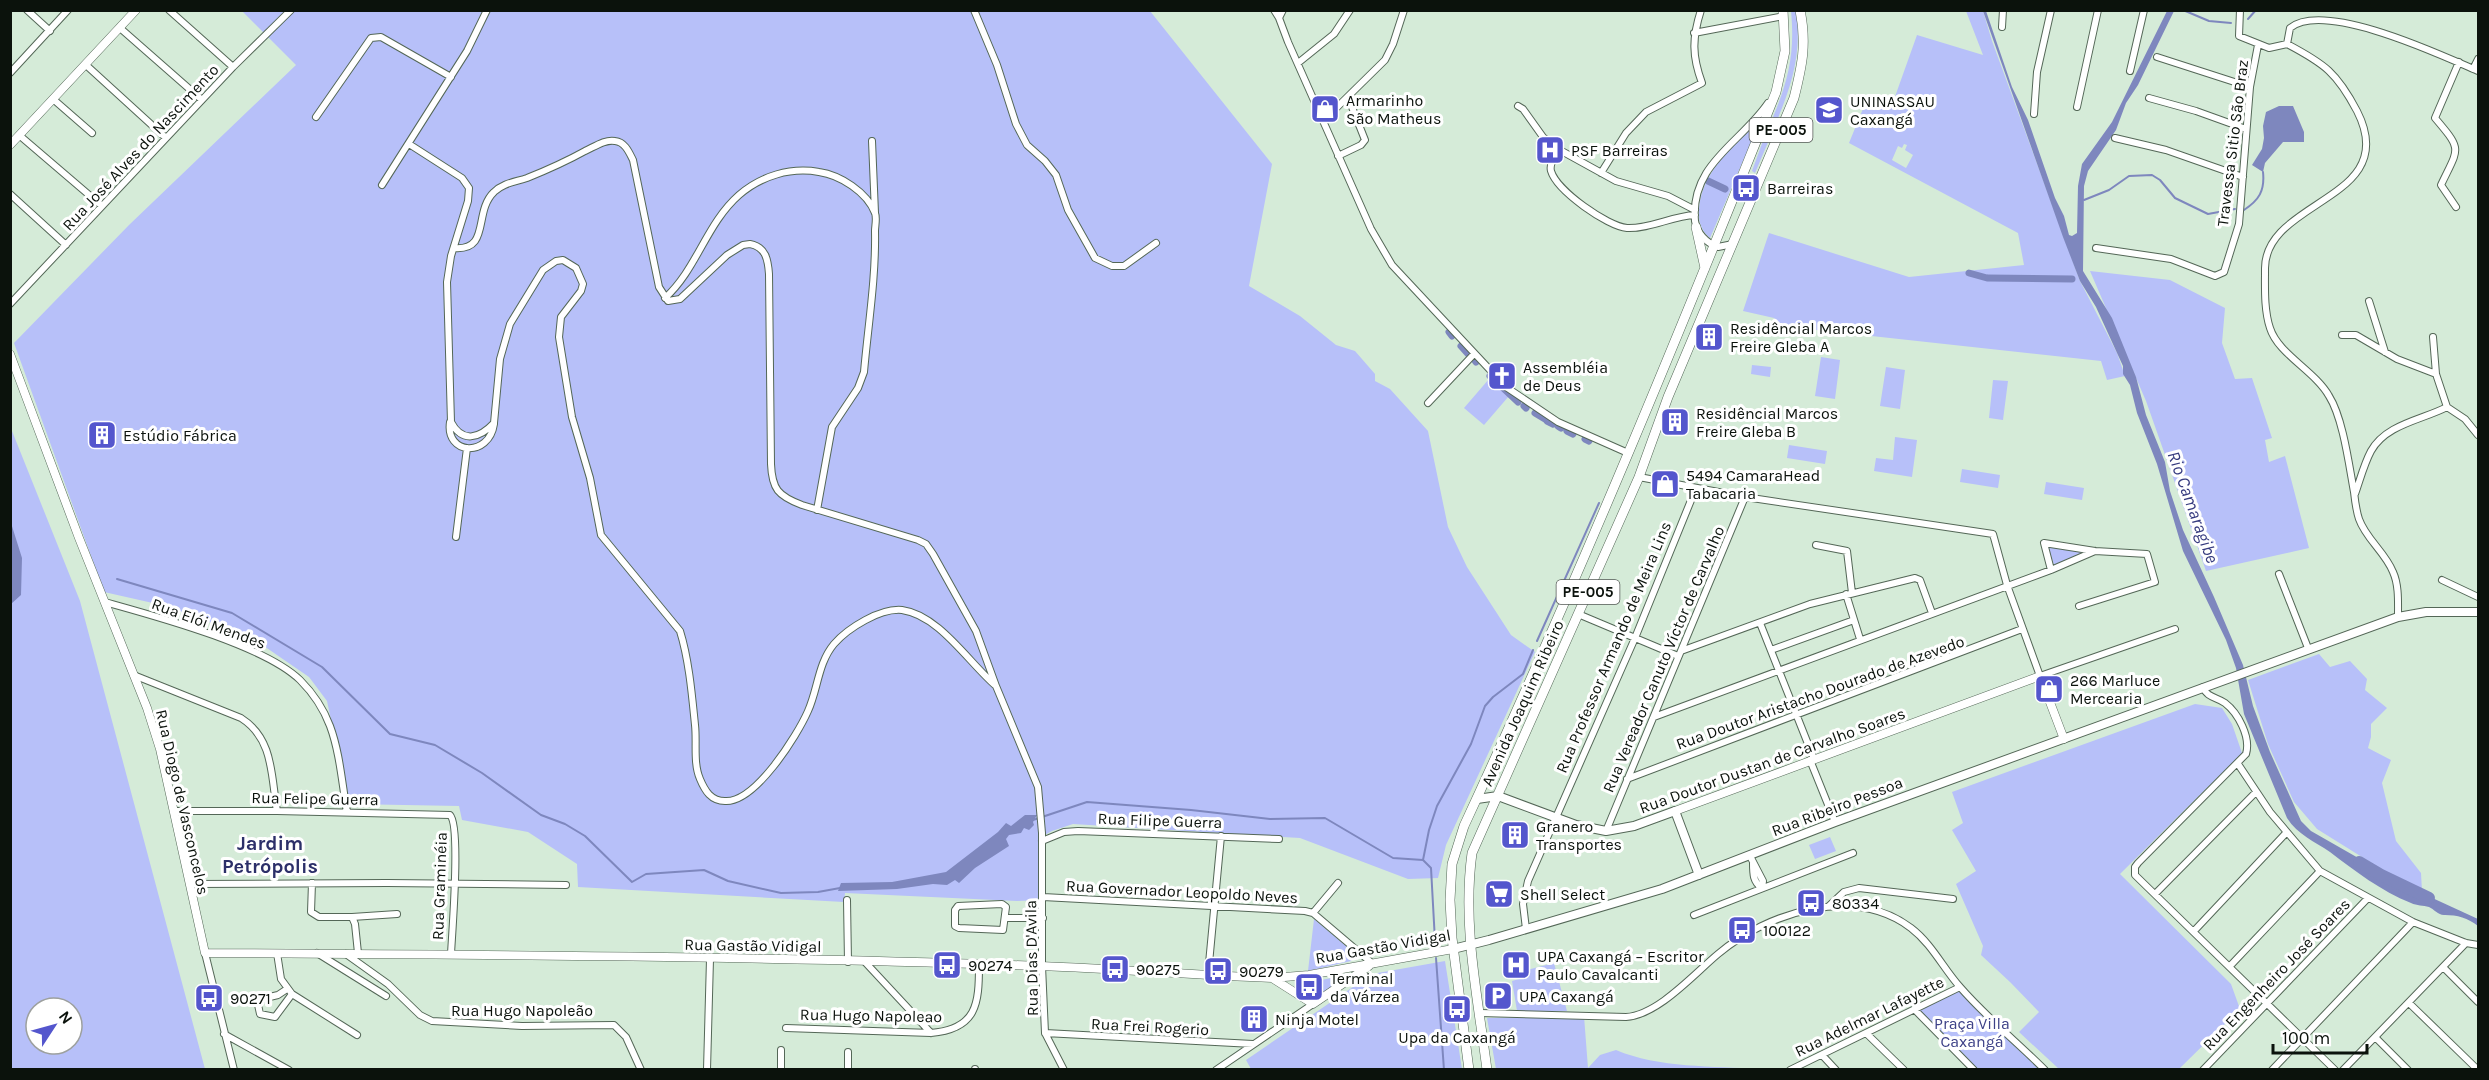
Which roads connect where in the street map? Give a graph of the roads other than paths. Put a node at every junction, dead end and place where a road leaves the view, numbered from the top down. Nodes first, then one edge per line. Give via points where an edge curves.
1 (27, 10) edge
2 (69, 10) edge
3 (136, 10) edge
4 (170, 10) edge
5 (291, 10) edge
6 (487, 10) edge
7 (974, 10) edge
8 (1274, 10) edge
9 (1283, 10) edge
10 (1350, 10) edge
11 (1404, 10) edge
12 (1701, 10) edge
13 (1800, 10) edge
14 (2003, 10) edge
15 (2051, 10) edge
16 (2098, 10) edge
17 (2144, 10) edge
18 (2240, 10) edge
19 (1783, 13) edge
20 (1279, 18) junction
21 (2002, 27) dead end
22 (120, 28) junction
23 (50, 31) junction
24 (1694, 33) junction
25 (2287, 44) junction
26 (2258, 45) junction
27 (2157, 57) dead end
28 (2478, 59) edge
29 (2459, 62) junction
30 (1298, 63) junction
31 (86, 65) junction
32 (233, 67) junction
33 (2476, 70) edge
34 (2130, 71) dead end
35 (10, 73) edge
36 (451, 77) junction
37 (2250, 87) junction
38 (1776, 92) junction
39 (1348, 97) junction
40 (2149, 98) dead end
41 (53, 99) junction
42 (202, 100) junction
43 (1518, 106) dead end
44 (2077, 107) dead end
45 (2034, 114) dead end
46 (316, 117) dead end
47 (1323, 121) junction
48 (2246, 129) junction
49 (92, 133) dead end
50 (19, 135) junction
51 (166, 138) junction
52 (2115, 138) dead end
53 (872, 141) dead end
54 (409, 144) junction
55 (10, 145) edge
56 (1558, 149) junction
57 (1338, 156) junction
58 (1601, 173) junction
59 (2242, 177) junction
60 (382, 185) dead end
61 (10, 194) edge
62 (102, 206) junction
63 (2456, 207) dead end
64 (1695, 212) junction
65 (875, 214) junction
66 (1696, 227) junction
67 (1156, 243) dead end
68 (1734, 243) junction
69 (66, 245) junction
70 (1714, 246) junction
71 (454, 248) junction
72 (2096, 248) dead end
73 (1705, 268) junction
74 (665, 298) junction
75 (2369, 301) dead end
76 (10, 304) edge
77 (2342, 335) dead end
78 (2433, 338) dead end
79 (2385, 352) junction
80 (10, 354) edge
81 (1474, 354) junction
82 (2436, 374) junction
83 (1428, 403) dead end
84 (2447, 407) junction
85 (451, 422) junction
86 (494, 423) junction
87 (2478, 435) edge
88 (467, 448) junction
89 (1628, 453) junction
90 (1639, 477) junction
91 (1696, 488) junction
92 (2354, 495) junction
93 (1745, 497) junction
94 (817, 510) junction
95 (456, 537) dead end
96 (1816, 545) dead end
97 (2095, 551) junction
98 (2051, 570) junction
99 (2279, 574) dead end
100 (2442, 580) dead end
101 (2007, 585) junction
102 (1849, 593) junction
103 (2478, 597) edge
104 (105, 602) junction
105 (2079, 606) dead end
106 (2478, 612) edge
107 (1932, 613) junction
108 (1578, 614) junction
109 (2398, 616) junction
110 (1854, 620) junction
111 (1760, 623) junction
112 (2022, 629) junction
113 (2175, 629) dead end
114 (1635, 638) junction
115 (1860, 639) junction
116 (2308, 648) junction
117 (1771, 650) junction
118 (1680, 654) junction
119 (1779, 669) junction
120 (136, 676) junction
121 (2040, 676) junction
122 (996, 686) junction
123 (2207, 686) junction
124 (1798, 715) junction
125 (1654, 717) junction
126 (2064, 739) junction
127 (1812, 760) junction
128 (2238, 764) junction
129 (1627, 779) junction
130 (2256, 792) junction
131 (1498, 796) junction
132 (1477, 799) junction
133 (175, 811) junction
134 (277, 811) junction
135 (1675, 811) junction
136 (347, 812) junction
137 (1555, 817) junction
138 (453, 818) joint
139 (1835, 822) junction
140 (1606, 831) junction
141 (2286, 833) junction
142 (1221, 836) junction
143 (1279, 839) dead end
144 (1042, 841) junction
145 (1853, 853) dead end
146 (1751, 860) junction
147 (2320, 871) junction
148 (1700, 875) junction
149 (1338, 882) dead end
150 (312, 883) junction
151 (455, 883) junction
152 (190, 884) junction
153 (566, 885) dead end
154 (1762, 888) junction
155 (2155, 894) junction
156 (1043, 897) junction
157 (2368, 898) junction
158 (1953, 899) dead end
159 (847, 900) dead end
160 (1215, 905) junction
161 (1829, 906) junction
162 (1313, 913) junction
163 (397, 914) dead end
164 (1695, 915) dead end
165 (352, 917) junction
166 (1005, 918) junction
167 (1043, 918) junction
168 (2413, 922) junction
169 (1526, 929) junction
170 (2194, 931) junction
171 (2466, 943) junction
172 (1470, 945) junction
173 (2478, 945) edge
174 (1453, 949) junction
175 (205, 953) junction
176 (277, 953) junction
177 (317, 953) junction
178 (358, 953) junction
179 (346, 954) junction
180 (451, 954) junction
181 (710, 959) junction
182 (848, 962) junction
183 (865, 962) junction
184 (1373, 964) junction
185 (979, 965) junction
186 (1042, 966) junction
187 (2230, 966) junction
188 (2443, 967) junction
189 (1208, 974) junction
190 (1301, 976) junction
191 (1272, 978) junction
192 (1960, 987) junction
193 (290, 992) junction
194 (1296, 992) junction
195 (386, 996) dead end
196 (2268, 1002) junction
197 (2478, 1002) edge
198 (2409, 1003) junction
199 (1313, 1004) junction
200 (1915, 1010) junction
201 (1480, 1017) junction
202 (786, 1028) dead end
203 (931, 1033) junction
204 (1045, 1033) junction
205 (224, 1034) junction
206 (1867, 1034) junction
207 (357, 1035) dead end
208 (2303, 1037) junction
209 (2376, 1037) junction
210 (1253, 1044) junction
211 (781, 1050) dead end
212 (848, 1052) dead end
213 (1822, 1055) junction
214 (234, 1070) edge
215 (289, 1070) edge
216 (641, 1070) edge
217 (707, 1070) edge
218 (781, 1070) edge
219 (848, 1070) edge
220 (1064, 1070) edge
221 (1216, 1070) edge
222 (1469, 1070) edge
223 (1487, 1070) edge
224 (1790, 1070) edge
225 (1836, 1070) edge
226 (1904, 1070) edge
227 (1974, 1070) edge
228 (2045, 1070) edge
229 (2203, 1070) edge
230 (2272, 1070) edge
231 (2335, 1070) edge
232 (2343, 1070) edge
233 (2408, 1070) edge
234 (2478, 1070) edge

1 - 23 street
2 - 23 street
3 - 22 street
4 - 32 street
5 - 32 street, Rua José Alves do Nascimento
6 - 36 street
7 - 67 street via 998,65 1016,124 1027,145 1056,175 1068,210 1095,258 1112,266 1124,266
8 - 20 street
9 - 20 street
10 - 30 street via 1334,34
11 - 39 street via 1385,60
12 - 24 street
13 - 68 main road, Avenida Joaquim Ribeiro / PE-005 via 1804,56 1794,98
14 - 21 street
15 - 45 street via 2037,72
16 - 44 street
17 - 34 street
18 - 26 street via 2239,36
19 - 24 street
19 - 38 main road, Avenida Joaquim Ribeiro / PE-005 via 1785,51
20 - 30 street
22 - 31 street
22 - 42 street
23 - 35 street
24 - 58 street via 1694,53 1702,83 1646,112 1626,133
25 - 26 street via 2276,48
25 - 29 street via 2290,28 2300,21 2346,21 2374,27
25 - 92 street via 2332,72 2356,110 2368,141 2367,152 2349,180 2276,237 2265,267 2270,329 2278,343 2329,395 2338,417
26 - 37 street, Travessa Sitio São Braz
27 - 37 street
28 - 33 street
29 - 33 street
29 - 63 street via 2435,118 2457,149 2441,185
30 - 47 street
31 - 41 street
31 - 51 street
32 - 42 street, Rua José Alves do Nascimento
36 - 46 street via 375,36
36 - 54 street
37 - 48 street, Travessa Sitio São Braz
38 - 64 street, Avenida Joaquim Ribeiro via 1762,113 1720,152 1697,193
38 - 70 main road, Avenida Joaquim Ribeiro / PE-005
39 - 47 street
39 - 57 street via 1365,140
40 - 48 street
41 - 49 street
41 - 50 street
42 - 51 street, Rua José Alves do Nascimento
43 - 56 street
47 - 57 street
48 - 59 street, Travessa Sitio São Braz
50 - 55 street
50 - 62 street
51 - 62 street, Rua José Alves do Nascimento
52 - 59 street via 2166,150
53 - 65 street
54 - 60 street
54 - 71 street via 466,183 468,201
56 - 58 street
56 - 64 street via 1551,165 1553,174 1574,199 1612,223 1632,228
57 - 81 street via 1384,254
58 - 64 street via 1626,185 1668,196
59 - 72 street, Travessa Sitio São Braz via 2239,224 2226,268 2219,276 2171,259
61 - 69 street
62 - 69 street, Rua José Alves do Nascimento
64 - 66 street, Avenida Joaquim Ribeiro
65 - 74 street via 852,185 837,176 797,170 768,178 730,204 702,242 686,276
65 - 94 street via 876,248 864,372 832,426
66 - 70 street
66 - 73 main road
68 - 70 street
68 - 90 main road, Avenida Joaquim Ribeiro / PE-005 via 1668,397
69 - 76 street, Rua José Alves do Nascimento
70 - 73 main road, Avenida Joaquim Ribeiro / PE-005
71 - 74 street via 465,249 475,243 484,208 500,187 614,140 622,143 633,160 659,287
71 - 85 street via 447,282
73 - 89 main road, Avenida Joaquim Ribeiro / PE-005
74 - 94 street via 672,302 680,298 743,245 762,249 769,274 773,482 787,499
75 - 79 street
77 - 79 street via 2356,335
78 - 82 street
79 - 82 street
80 - 104 street, Rua Diogo de Vasconcelos
81 - 83 street
81 - 89 street via 1506,387 1538,410
82 - 84 street
84 - 87 street
84 - 92 street via 2380,439 2372,449
85 - 86 street via 458,431 475,437
85 - 88 street via 453,441
86 - 88 street via 489,440 480,447
86 - 122 street via 500,359 510,324 543,270 556,261 570,262 583,284 561,317 559,337 572,417 601,535 680,631 695,726 698,776 705,792 717,801 730,802 744,796 770,771 796,735 834,644 882,613 897,610 921,617 948,637
88 - 95 street
89 - 132 main road, Avenida Joaquim Ribeiro / PE-005
90 - 91 street
90 - 108 main road, Avenida Joaquim Ribeiro / PE-005
91 - 93 street
91 - 114 street, Rua Professor Armando de Meira Lins
92 - 109 street via 2364,530 2393,571
93 - 101 street via 1993,534
93 - 118 street, Rua Vereador Canuto Víctor de Carvalho
94 - 122 street via 926,544 976,631
96 - 102 street via 1847,551
97 - 98 street
97 - 98 street via 2044,543
97 - 105 street via 2147,554 2155,582
98 - 101 street
99 - 116 street
100 - 103 street
101 - 107 street
101 - 112 street
102 - 107 street via 1918,578
102 - 110 street
102 - 111 street
104 - 120 street, Rua Diogo de Vasconcelos
104 - 136 street, Rua Elói Mendes via 256,653 299,679 330,726
106 - 109 main road, Rua Ribeiro Pessoa
107 - 115 street
108 - 114 street
108 - 131 main road, Avenida Joaquim Ribeiro / PE-005
109 - 116 main road, Rua Ribeiro Pessoa
110 - 115 street
110 - 117 street
111 - 117 street
111 - 118 street
112 - 121 street
112 - 124 street, Rua Doutor Aristacho Dourado de Azevedo
113 - 121 street
114 - 118 street
114 - 137 street, Rua Professor Armando de Meira Lins
115 - 119 street
116 - 123 main road, Rua Ribeiro Pessoa
117 - 119 street
118 - 125 street, Rua Vereador Canuto Víctor de Carvalho
119 - 124 street
119 - 125 street
120 - 133 street, Rua Diogo de Vasconcelos
120 - 134 street via 252,725 266,743
121 - 126 street
121 - 127 street, Rua Doutor Dustan de Carvalho Soares
122 - 144 street, Rua Dias D'Avila via 1038,787
123 - 126 main road, Rua Ribeiro Pessoa
123 - 128 street via 2208,695 2226,704 2240,722 2248,749
124 - 127 street
124 - 129 street, Rua Doutor Aristacho Dourado de Azevedo
125 - 129 street, Rua Vereador Canuto Víctor de Carvalho
126 - 139 main road, Rua Ribeiro Pessoa
127 - 135 street, Rua Doutor Dustan de Carvalho Soares
127 - 139 street
128 - 130 street
128 - 155 street via 2138,863 2134,871
129 - 140 street, Rua Vereador Canuto Víctor de Carvalho
130 - 141 street
130 - 155 street
131 - 132 main road, Rua Doutor Dustan de Carvalho Soares
131 - 137 main road, Rua Doutor Dustan de Carvalho Soares
131 - 172 main road, Avenida Joaquim Ribeiro / PE-005 via 1472,853 1467,885
132 - 174 main road, Avenida Joaquim Ribeiro / PE-005 via 1464,826 1452,870
133 - 134 street, Rua Felipe Guerra
133 - 152 street, Rua Diogo de Vasconcelos
134 - 136 street, Rua Felipe Guerra
135 - 140 main road, Rua Doutor Dustan de Carvalho Soares
135 - 148 main road
136 - 138 street, Rua Felipe Guerra via 446,814
137 - 140 main road, Rua Doutor Dustan de Carvalho Soares
137 - 169 street, Rua Professor Armando de Meira Lins via 1524,892
138 - 151 street, Rua Graminéia
139 - 146 main road, Rua Ribeiro Pessoa
141 - 147 street
141 - 170 street
142 - 143 street, Rua Filipe Guerra
142 - 144 street, Rua Filipe Guerra via 1078,831
142 - 160 street
144 - 156 street, Rua Dias D'Avila
145 - 154 street
146 - 148 main road, Rua Ribeiro Pessoa
146 - 154 street via 1763,881
147 - 157 street
147 - 187 street
148 - 169 main road, Rua Ribeiro Pessoa
149 - 162 street
150 - 151 street
150 - 152 street
150 - 165 street via 313,914
151 - 153 street
151 - 180 street, Rua Graminéia
152 - 175 street, Rua Diogo de Vasconcelos
154 - 164 street
155 - 170 street
156 - 160 street, Rua Governador Leopoldo Neves
156 - 167 street, Rua Dias D'Avila
157 - 168 street
157 - 196 street, Rua Engenheiro José Soares
158 - 161 street via 1860,888 1844,892
159 - 182 street
160 - 162 street, Rua Governador Leopoldo Neves
160 - 189 street
161 - 192 street via 1868,908 1900,921 1926,941
161 - 201 street via 1751,930 1642,1015
162 - 184 street, Rua Governador Leopoldo Neves
163 - 165 street
165 - 178 street
166 - 166 street via 1003,904 960,906 955,910 954,925 1003,931
166 - 167 street
167 - 186 street, Rua Dias D'Avila
168 - 171 street
168 - 208 street
169 - 172 main road, Rua Ribeiro Pessoa
170 - 187 street
171 - 173 street
171 - 188 street
172 - 174 main road, Rua Gastão Vidigal
172 - 201 main road, Avenida Joaquim Ribeiro / PE-005
174 - 184 street, Rua Gastão Vidigal
174 - 222 main road, Avenida Joaquim Ribeiro / PE-005
175 - 176 street, Rua Gastão Vidigal
175 - 205 street, Rua Diogo de Vasconcelos
176 - 177 street, Rua Gastão Vidigal
176 - 193 street via 281,979
177 - 179 street, Rua Gastão Vidigal
177 - 195 street
178 - 179 street, Rua Gastão Vidigal
178 - 180 street, Rua Gastão Vidigal
179 - 216 street, Rua Hugo Napoleão via 432,1021 522,1026 614,1025 626,1037
180 - 181 street, Rua Gastão Vidigal
181 - 182 street, Rua Gastão Vidigal
181 - 217 street
182 - 183 street, Rua Gastão Vidigal
183 - 185 street, Rua Gastão Vidigal
183 - 203 street
184 - 190 street, Rua Gastão Vidigal
184 - 199 street
185 - 186 street, Rua Gastão Vidigal
185 - 203 street, Rua Hugo Napoleao via 977,1001 971,1015 957,1027
186 - 189 street, Rua Gastão Vidigal
186 - 204 street, Rua Dias D'Avila
187 - 196 street
188 - 197 street
188 - 198 street
189 - 191 street, Rua Gastão Vidigal
190 - 191 street, Rua Gastão Vidigal
190 - 194 street, Rua Gastão Vidigal
191 - 194 street
192 - 200 street, Rua Adelmar Lafayette
192 - 228 street
193 - 193 street via 275,1017 260,1014 257,1000
193 - 207 street
194 - 199 street
196 - 208 street
196 - 229 street, Rua Engenheiro José Soares
198 - 209 street
198 - 234 street
199 - 210 street
200 - 206 street, Rua Adelmar Lafayette
200 - 227 street
201 - 223 main road, PE-005
202 - 203 street, Rua Hugo Napoleao
204 - 210 street, Rua Frei Rogerio
204 - 220 street, Rua Dias D'Avila
205 - 214 street, Rua Diogo de Vasconcelos
205 - 215 street
206 - 213 street, Rua Adelmar Lafayette
206 - 226 street
208 - 230 street
208 - 231 street
209 - 232 street
209 - 233 street
210 - 221 street
211 - 218 street
212 - 219 street
213 - 224 street, Rua Adelmar Lafayette
213 - 225 street

